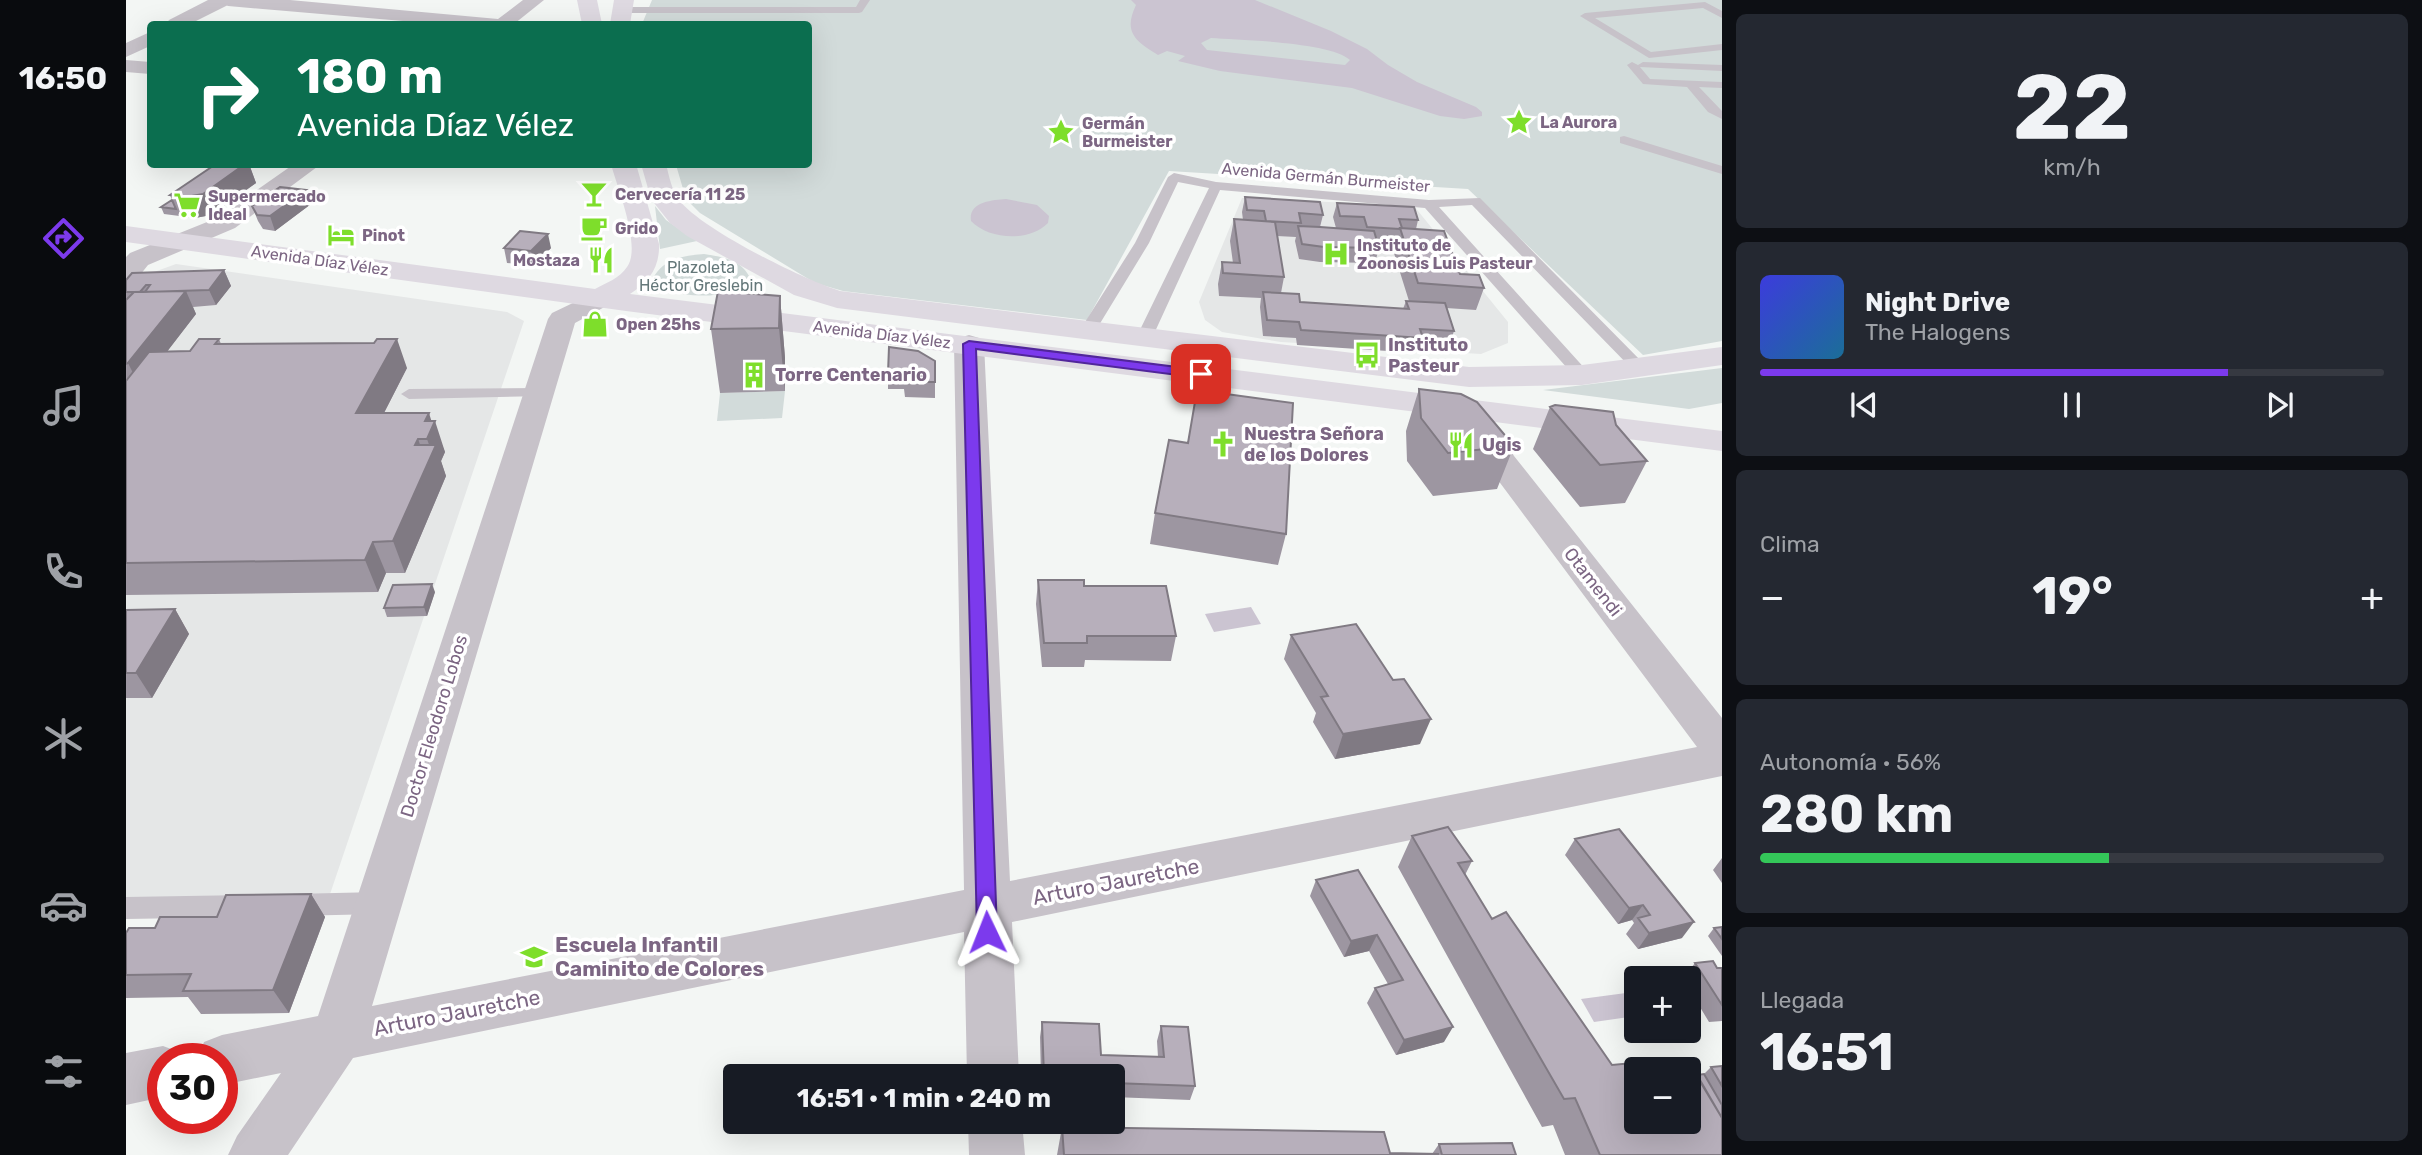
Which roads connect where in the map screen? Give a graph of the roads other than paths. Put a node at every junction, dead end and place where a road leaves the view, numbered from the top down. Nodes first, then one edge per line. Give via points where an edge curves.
1 (223, 0) edge
2 (228, 0) edge
3 (535, 0) edge
4 (587, 0) edge
5 (865, 0) edge
6 (1664, 0) edge
7 (1680, 0) edge
8 (1692, 6) junction
9 (621, 11) edge
10 (1622, 12) junction
11 (1722, 15) edge
12 (182, 21) edge
13 (462, 21) edge
14 (507, 21) edge
15 (591, 21) edge
16 (147, 40) edge
17 (1722, 47) edge
18 (126, 51) edge
19 (126, 65) edge
20 (147, 68) edge
21 (1722, 68) edge
22 (1690, 84) junction
23 (1722, 85) edge
24 (1722, 116) edge
25 (1624, 140) dead end
26 (304, 168) edge
27 (624, 168) edge
28 (654, 168) edge
29 (1722, 170) edge
30 (1216, 186) junction
31 (1429, 204) junction
32 (126, 233) edge
33 (184, 241) junction
34 (757, 263) junction
35 (643, 265) junction
36 (126, 274) edge
37 (600, 298) junction
38 (691, 310) junction
39 (934, 311) junction
40 (1088, 330) junction
41 (1145, 336) junction
42 (969, 344) junction
43 (1722, 356) edge
44 (1640, 368) junction
45 (1582, 375) junction
46 (1519, 378) junction
47 (538, 393) junction
48 (409, 394) dead end
49 (1473, 409) junction
50 (1722, 413) edge
51 (1653, 433) junction
52 (1722, 441) edge
53 (1722, 749) edge
54 (1722, 759) edge
55 (379, 903) junction
56 (126, 908) edge
57 (986, 908) junction
58 (337, 1037) junction
59 (238, 1057) edge
60 (992, 1064) edge
61 (147, 1074) edge
62 (126, 1079) edge
63 (996, 1134) edge
64 (256, 1155) edge
65 (997, 1155) edge

1 - 12 street
2 - 13 street
3 - 14 street
4 - 15 main road
5 - 9 lane via 859,10
6 - 10 lane via 1624,5 1619,8
7 - 8 lane
8 - 10 lane
8 - 11 lane via 1705,5
10 - 17 lane via 1585,16 1649,55
16 - 18 street
19 - 20 street
21 - 22 lane via 1632,65 1647,82
22 - 23 lane
22 - 24 lane
25 - 29 lane
26 - 33 street via 226,223
27 - 35 main road via 646,253
28 - 34 main road via 672,211
30 - 31 lane, Avenida Germán Burmeister
30 - 40 lane, Avenida Germán Burmeister via 1174,177 1142,243
30 - 41 lane
31 - 44 lane, Avenida Germán Burmeister via 1475,201
31 - 45 lane
32 - 33 main road, Avenida Díaz Vélez
33 - 36 street via 139,259
33 - 37 main road, Avenida Díaz Vélez
34 - 35 main road via 712,247 675,251
34 - 38 main road via 759,288 741,299
34 - 39 main road, Avenida Díaz Vélez via 822,296
35 - 37 main road via 626,283
37 - 38 main road, Avenida Díaz Vélez
37 - 47 street, Doctor Eleodoro Lobos via 562,319
38 - 42 main road, Avenida Díaz Vélez
39 - 40 main road, Avenida Díaz Vélez
39 - 42 main road
40 - 41 main road, Avenida Díaz Vélez
41 - 46 main road, Avenida Díaz Vélez via 1437,374
42 - 49 main road, Avenida Díaz Vélez
42 - 57 street
43 - 44 main road
44 - 45 main road
45 - 46 main road
46 - 49 main road via 1479,388 1472,397
47 - 48 lane
47 - 55 street, Doctor Eleodoro Lobos
49 - 51 main road, Avenida Díaz Vélez
49 - 53 street, Otamendi via 1500,460
50 - 51 main road
51 - 52 main road, Avenida Díaz Vélez
54 - 57 street, Arturo Jauretche
55 - 56 lane
55 - 58 street, Doctor Eleodoro Lobos
57 - 58 street, Arturo Jauretche
57 - 60 street
58 - 59 street, Arturo Jauretche
58 - 64 street, Doctor Eleodoro Lobos
61 - 62 street
63 - 65 street

